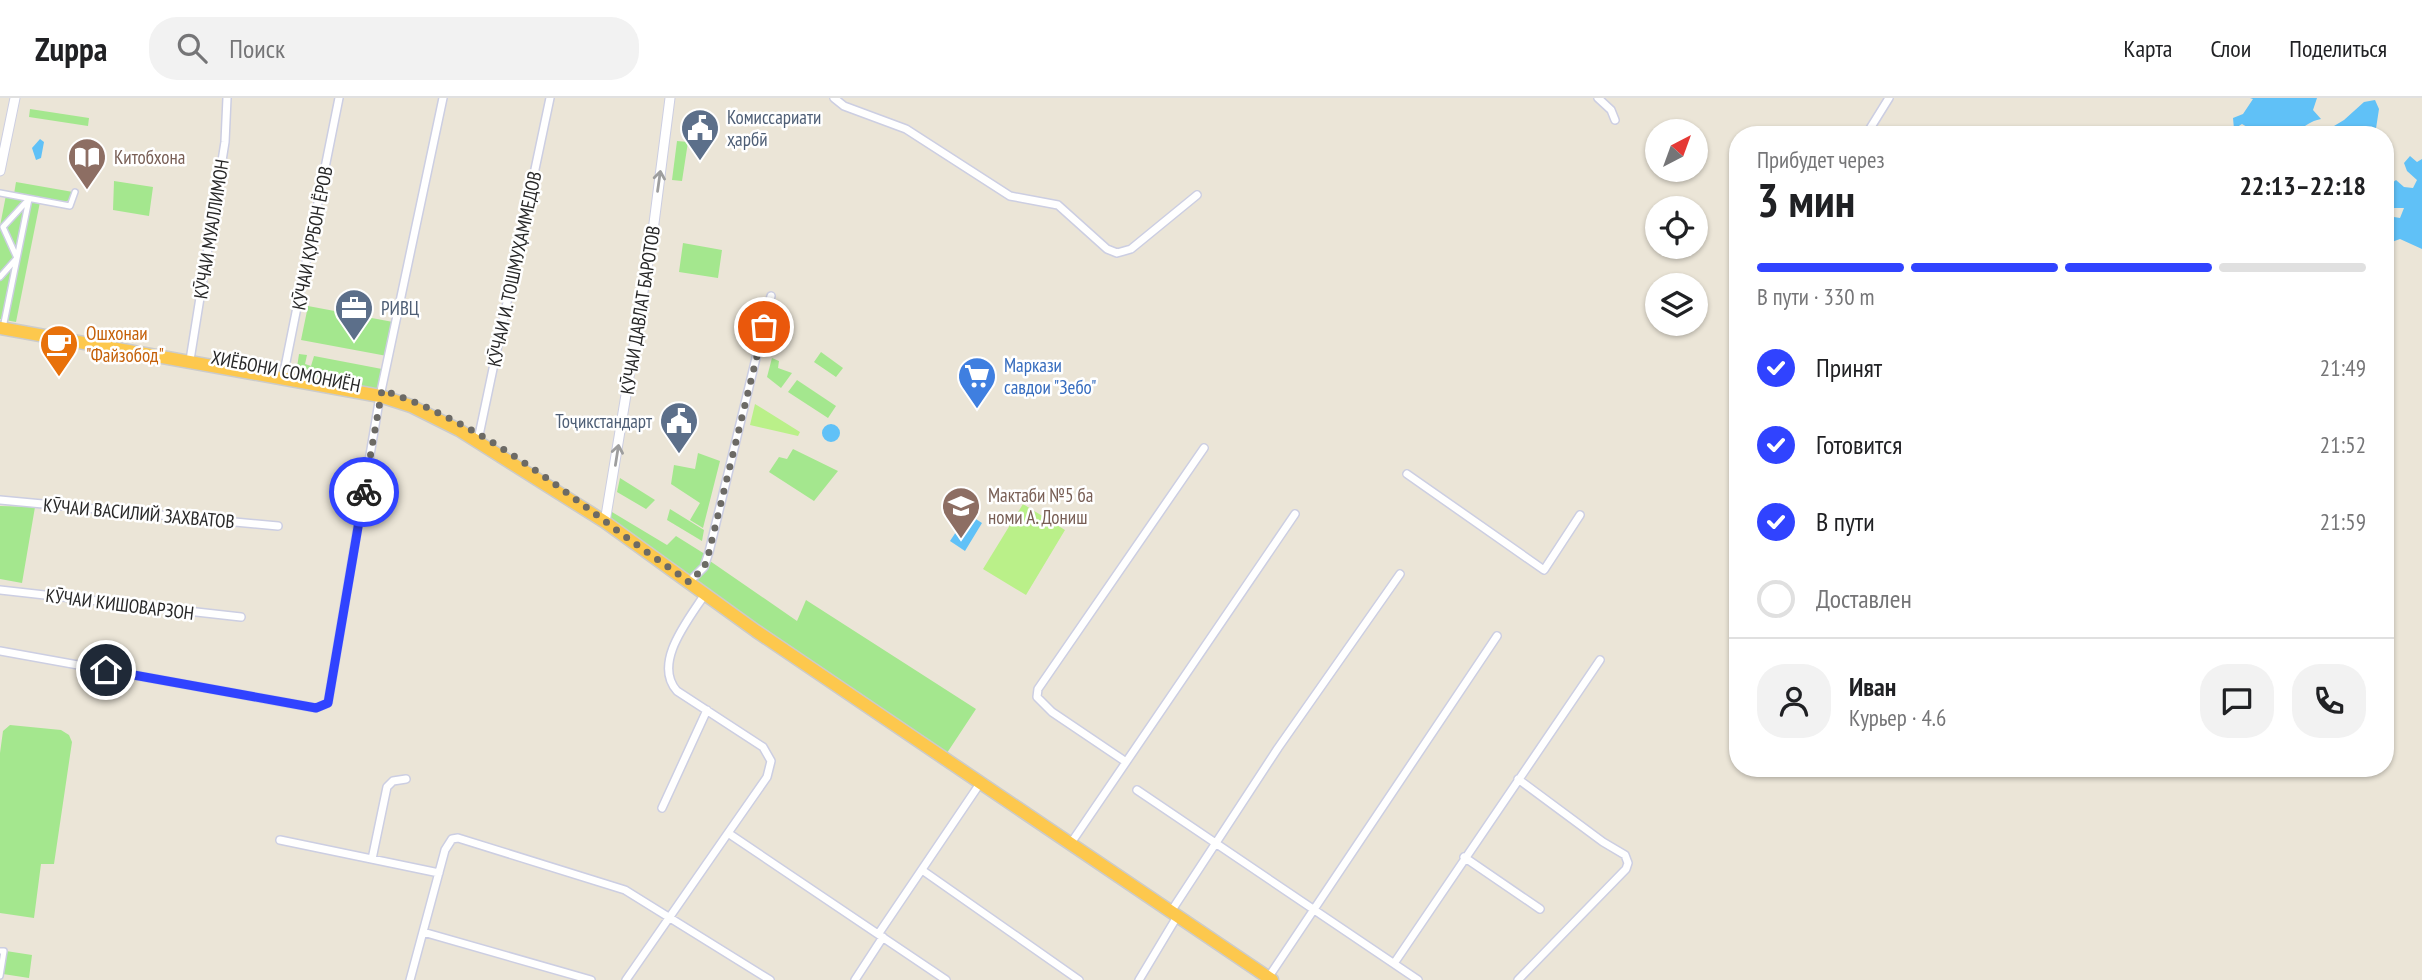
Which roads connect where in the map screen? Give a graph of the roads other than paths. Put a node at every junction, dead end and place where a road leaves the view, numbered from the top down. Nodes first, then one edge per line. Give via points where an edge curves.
1 (15, 98) edge
2 (228, 98) edge
3 (338, 98) edge
4 (443, 98) edge
5 (550, 98) edge
6 (670, 98) edge
7 (834, 98) edge
8 (1598, 98) edge
9 (1889, 98) edge
10 (1615, 120) dead end
11 (1872, 126) edge
12 (0, 171) edge
13 (75, 192) dead end
14 (0, 193) edge
15 (1197, 195) dead end
16 (29, 198) junction
17 (17, 258) junction
18 (0, 276) edge
19 (771, 296) dead end
20 (2, 321) edge
21 (191, 357) junction
22 (284, 373) junction
23 (381, 393) junction
24 (479, 437) junction
25 (1204, 448) dead end
26 (1407, 474) dead end
27 (0, 500) edge
28 (1295, 514) dead end
29 (1580, 514) dead end
30 (605, 522) junction
31 (278, 526) dead end
32 (1400, 574) dead end
33 (689, 582) junction
34 (0, 590) edge
35 (705, 594) junction
36 (241, 617) dead end
37 (1497, 636) dead end
38 (0, 651) edge
39 (1600, 660) dead end
40 (707, 710) junction
41 (1126, 762) junction
42 (406, 779) dead end
43 (1518, 779) junction
44 (981, 782) junction
45 (1137, 790) dead end
46 (662, 808) dead end
47 (728, 833) junction
48 (280, 840) dead end
49 (1071, 843) junction
50 (1216, 843) junction
51 (1464, 857) junction
52 (372, 859) junction
53 (922, 870) junction
54 (439, 873) junction
55 (1540, 909) dead end
56 (1314, 910) junction
57 (1175, 913) junction
58 (671, 917) junction
59 (423, 932) junction
60 (881, 935) junction
61 (0, 951) edge
62 (1395, 962) junction
63 (0, 976) edge
64 (761, 977) edge
65 (1270, 979) edge
66 (410, 980) edge
67 (591, 980) edge
68 (626, 980) edge
69 (770, 980) edge
70 (855, 980) edge
71 (946, 980) edge
72 (1079, 980) edge
73 (1139, 980) edge
74 (1418, 980) edge
75 (1518, 980) edge

1 - 12 street
2 - 21 street, КӮЧАИ МУАЛЛИМОН
3 - 22 street, КӮЧАИ ҚУРБОН ЁРОВ
4 - 23 street
5 - 24 street, КӮЧАИ И. ТОШМУҲАММЕДОВ
30 -> 6 street, КӮЧАИ ДАВЛАТ БАРОТОВ
7 - 15 street via 913,132 1010,196 1058,205 1117,253 1130,248
8 - 10 street
9 - 11 street
13 - 16 street via 70,206
14 - 16 street
16 - 17 street
16 - 17 street via 3,227
17 - 18 street
17 - 20 street
19 - 33 street via 711,547 704,568
20 - 21 highway, ХИЁБОНИ СОМОНИЁН
21 - 22 highway, ХИЁБОНИ СОМОНИЁН
22 - 23 highway, ХИЁБОНИ СОМОНИЁН
23 - 24 highway, ХИЁБОНИ СОМОНИЁН
23 - 38 street via 328,703 316,708
24 - 30 highway, ХИЁБОНИ СОМОНИЁН
25 - 41 street via 1038,689 1037,697 1052,712
26 - 29 street via 1544,570
27 - 31 street, КӮЧАИ ВАСИЛИЙ ЗАХВАТОВ
28 - 41 street
30 - 33 highway, ХИЁБОНИ СОМОНИЁН
32 - 50 street
33 - 35 highway, ХИЁБОНИ СОМОНИЁН
34 - 36 street, КӮЧАИ КИШОВАРЗОН
35 - 40 street via 675,646 667,670 677,691
35 - 44 highway, ХИЁБОНИ СОМОНИЁН
37 - 56 street
39 - 43 street
40 - 46 street
40 - 47 street via 763,747 771,761 767,777
41 - 49 street
42 - 52 street via 387,787
43 - 51 street
43 - 75 street via 1626,855 1628,863
44 - 49 highway, ХИЁБОНИ СОМОНИЁН
44 - 53 street
45 - 50 street
47 - 58 street
47 - 60 street
48 - 52 street
49 - 57 highway, ХИЁБОНИ СОМОНИЁН
50 - 56 street
50 - 57 street
51 - 55 street
51 - 62 street
52 - 54 street
53 - 60 street
53 - 72 street
54 - 58 street via 449,843 458,838 608,883
54 - 59 street
56 - 62 street
56 - 65 street
57 - 65 highway, ХИЁБОНИ СОМОНИЁН
57 - 73 street
58 - 64 street
58 - 68 street
59 - 66 street
59 - 67 street
60 - 70 street
60 - 71 street
61 - 63 street via 4,951
62 - 74 street
64 - 69 street

